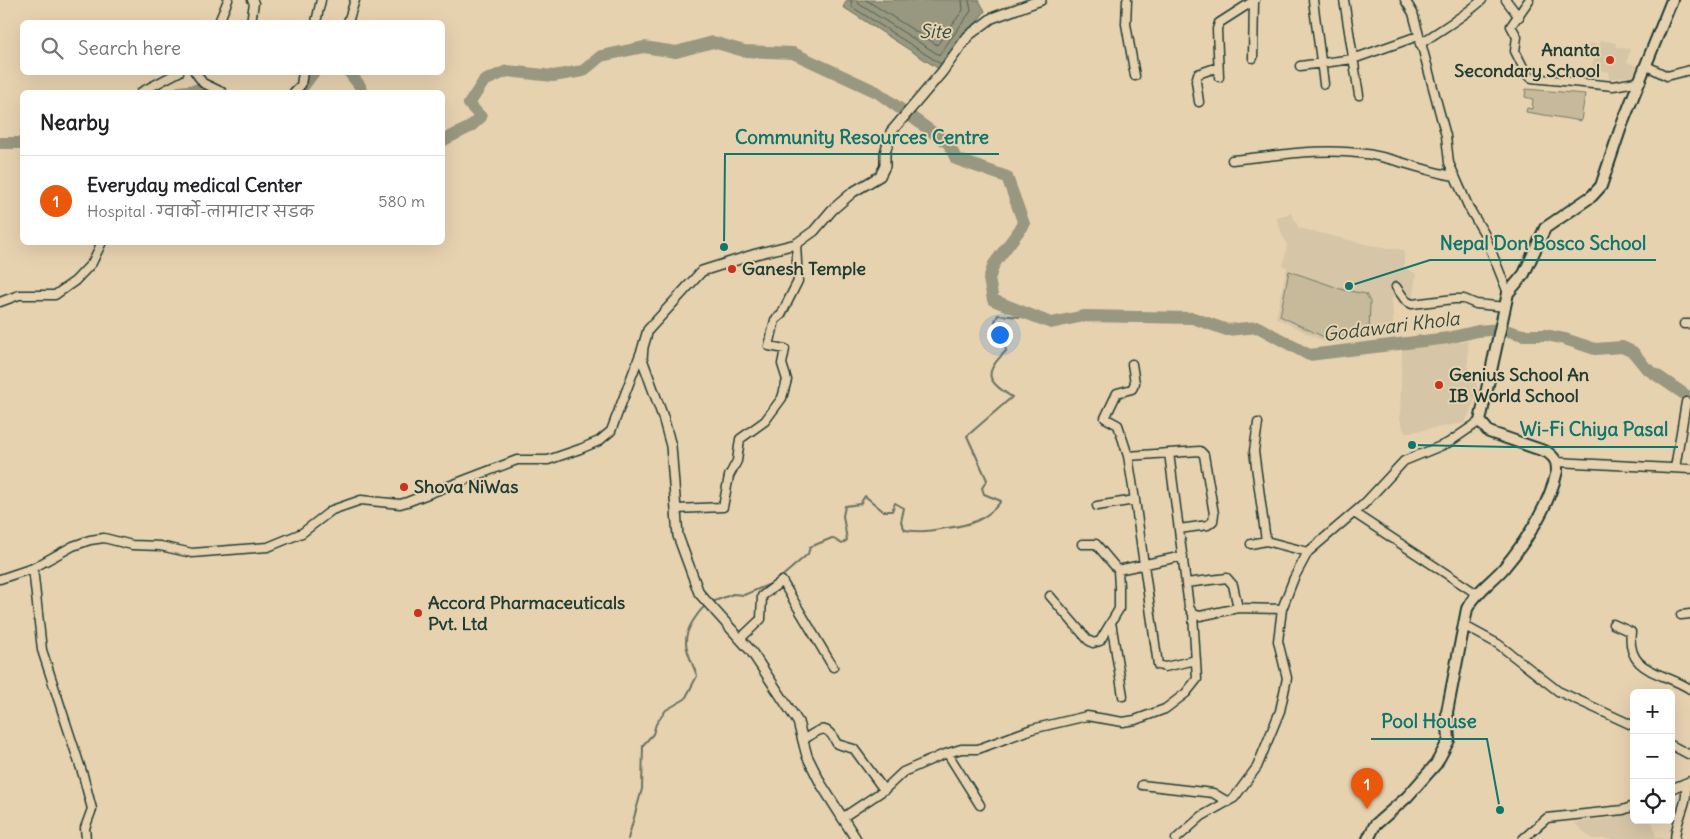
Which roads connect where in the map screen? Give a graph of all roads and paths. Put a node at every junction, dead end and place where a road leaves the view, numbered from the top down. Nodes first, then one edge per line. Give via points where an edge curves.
1 (228, 0) edge
2 (252, 0) edge
3 (321, 0) edge
4 (354, 0) edge
5 (1041, 0) edge
6 (1127, 0) edge
7 (1255, 0) edge
8 (1314, 0) edge
9 (1344, 0) edge
10 (1405, 0) edge
11 (1482, 0) edge
12 (1506, 0) edge
13 (1529, 0) edge
14 (1672, 0) edge
15 (1519, 17) junction
16 (220, 20) edge
17 (251, 20) edge
18 (316, 20) edge
19 (349, 20) edge
20 (1418, 36) junction
21 (1420, 44) junction
22 (1253, 58) dead end
23 (1353, 59) junction
24 (1322, 63) junction
25 (1300, 66) dead end
26 (1647, 66) junction
27 (1218, 67) junction
28 (1690, 70) edge
29 (172, 75) edge
30 (196, 75) edge
31 (302, 75) edge
32 (1135, 76) dead end
33 (1219, 77) dead end
34 (1640, 81) junction
35 (1324, 84) dead end
36 (145, 90) edge
37 (218, 90) edge
38 (296, 90) edge
39 (1359, 95) dead end
40 (1199, 102) dead end
41 (1232, 160) dead end
42 (1455, 176) junction
43 (796, 244) junction
44 (101, 245) edge
45 (1396, 287) dead end
46 (1508, 293) junction
47 (0, 302) edge
48 (1506, 310) junction
49 (643, 347) junction
50 (1132, 364) dead end
51 (1686, 402) dead end
52 (1480, 421) junction
53 (1258, 423) dead end
54 (1169, 453) junction
55 (1128, 456) junction
56 (1557, 462) junction
57 (1675, 468) junction
58 (1690, 469) edge
59 (1135, 500) junction
60 (1097, 506) dead end
61 (676, 509) junction
62 (1354, 513) junction
63 (1179, 529) junction
64 (1266, 541) junction
65 (1082, 544) dead end
66 (1251, 544) dead end
67 (1308, 552) junction
68 (1183, 556) junction
69 (1144, 565) junction
70 (33, 568) junction
71 (1118, 570) junction
72 (0, 579) edge
73 (1186, 583) junction
74 (1477, 594) junction
75 (1050, 596) dead end
76 (1238, 608) junction
77 (1282, 609) junction
78 (1193, 614) junction
79 (1690, 614) edge
80 (1680, 615) dead end
81 (1111, 622) junction
82 (1613, 624) dead end
83 (1463, 625) junction
84 (740, 639) junction
85 (1196, 660) junction
86 (833, 667) dead end
87 (1690, 689) edge
88 (1123, 696) dead end
89 (1630, 724) edge
90 (803, 740) junction
91 (1675, 747) edge
92 (948, 754) junction
93 (1690, 755) edge
94 (1687, 782) edge
95 (1142, 785) dead end
96 (1675, 787) edge
97 (884, 790) junction
98 (1228, 802) junction
99 (980, 805) dead end
100 (1630, 807) edge
101 (842, 818) junction
102 (86, 839) edge
103 (856, 839) edge
104 (1176, 839) edge
105 (1368, 839) edge
106 (1523, 839) edge
107 (1675, 839) edge

1 - 16 street
2 - 17 street
3 - 18 street
4 - 19 street
5 - 43 street via 992,18 968,36 892,130 880,176 852,192 814,232
6 - 32 street via 1126,24
7 - 22 street
7 - 27 street via 1220,23 1217,29
8 - 24 street
9 - 23 street
10 - 20 street via 1413,12
11 - 21 street via 1466,15
12 - 15 street
13 - 15 street
14 - 26 main road
15 - 34 street via 1512,26 1517,37 1515,51 1527,75 1532,78 1613,86
20 - 21 street
20 - 23 street
21 - 42 street via 1446,136 1449,164
23 - 24 street
23 - 39 street
24 - 25 street
24 - 35 street
26 - 28 street via 1667,76
26 - 34 main road
27 - 33 street
27 - 40 street via 1198,74
29 - 36 street
30 - 37 street via 203,83
31 - 38 street
34 - 46 main road via 1601,186 1592,196 1545,228 1524,274
41 - 42 street via 1299,152 1366,154
42 - 46 street via 1484,233
43 - 49 street via 702,271 648,330
43 - 61 street via 798,281 781,315 775,320 769,346 784,349 782,364 787,380 782,398 765,421 740,439 723,507
44 - 47 street via 92,263 76,281 55,295 19,296
45 - 48 street via 1412,304 1464,299
46 - 48 main road
48 - 52 main road
49 - 61 street via 642,359 664,417 671,446
49 - 70 street via 610,431 600,441 580,450 548,460 517,460 400,504 360,500 332,510 302,532 268,547 192,553 104,538 73,546
50 - 55 street via 1132,388 1117,393 1104,418 1118,425
51 - 57 street
52 - 56 main road via 1489,432 1547,452
52 - 62 street via 1448,443 1404,460
53 - 64 street via 1254,450
54 - 55 street
54 - 63 street
54 - 63 street via 1200,451 1204,455 1214,514 1208,525
55 - 59 street
56 - 57 street
56 - 74 main road via 1555,480 1530,533 1503,569
57 - 58 street
59 - 60 street
59 - 69 street
61 - 84 street via 678,536 699,593
62 - 67 street
62 - 74 street
63 - 68 street
64 - 66 street
64 - 67 street
65 - 71 street via 1096,544
67 - 77 street
68 - 69 street
68 - 73 street
69 - 71 street
69 - 85 street via 1158,665 1165,667
70 - 72 street
70 - 102 street via 42,650 92,809
71 - 81 street via 1119,609
73 - 76 street via 1227,578 1233,585
73 - 78 street
74 - 83 main road via 1467,609
75 - 81 street via 1093,643 1100,641
76 - 77 street
76 - 78 street via 1200,616
77 - 98 street via 1278,641 1287,678 1280,711 1256,767
78 - 85 street
79 - 80 street
81 - 88 street
82 - 87 street via 1631,632 1633,656 1640,664
83 - 89 street via 1498,644 1558,691
83 - 105 main road via 1447,712 1448,740 1436,764 1407,797 1375,825
84 - 86 street via 761,619 762,596 782,581
84 - 90 street via 798,722
85 - 92 street via 1197,679 1186,693 1164,709 1135,720 1123,722 1087,716 1032,729 978,749 961,749
90 - 97 street via 820,730 831,732 837,744 854,749
90 - 101 street via 807,756
91 - 93 street
92 - 97 street via 902,772
92 - 99 street
94 - 96 street
94 - 107 street via 1687,800 1675,826
95 - 98 street via 1213,793
97 - 101 street
98 - 104 street via 1202,816
100 - 106 street via 1547,818
101 - 103 street

